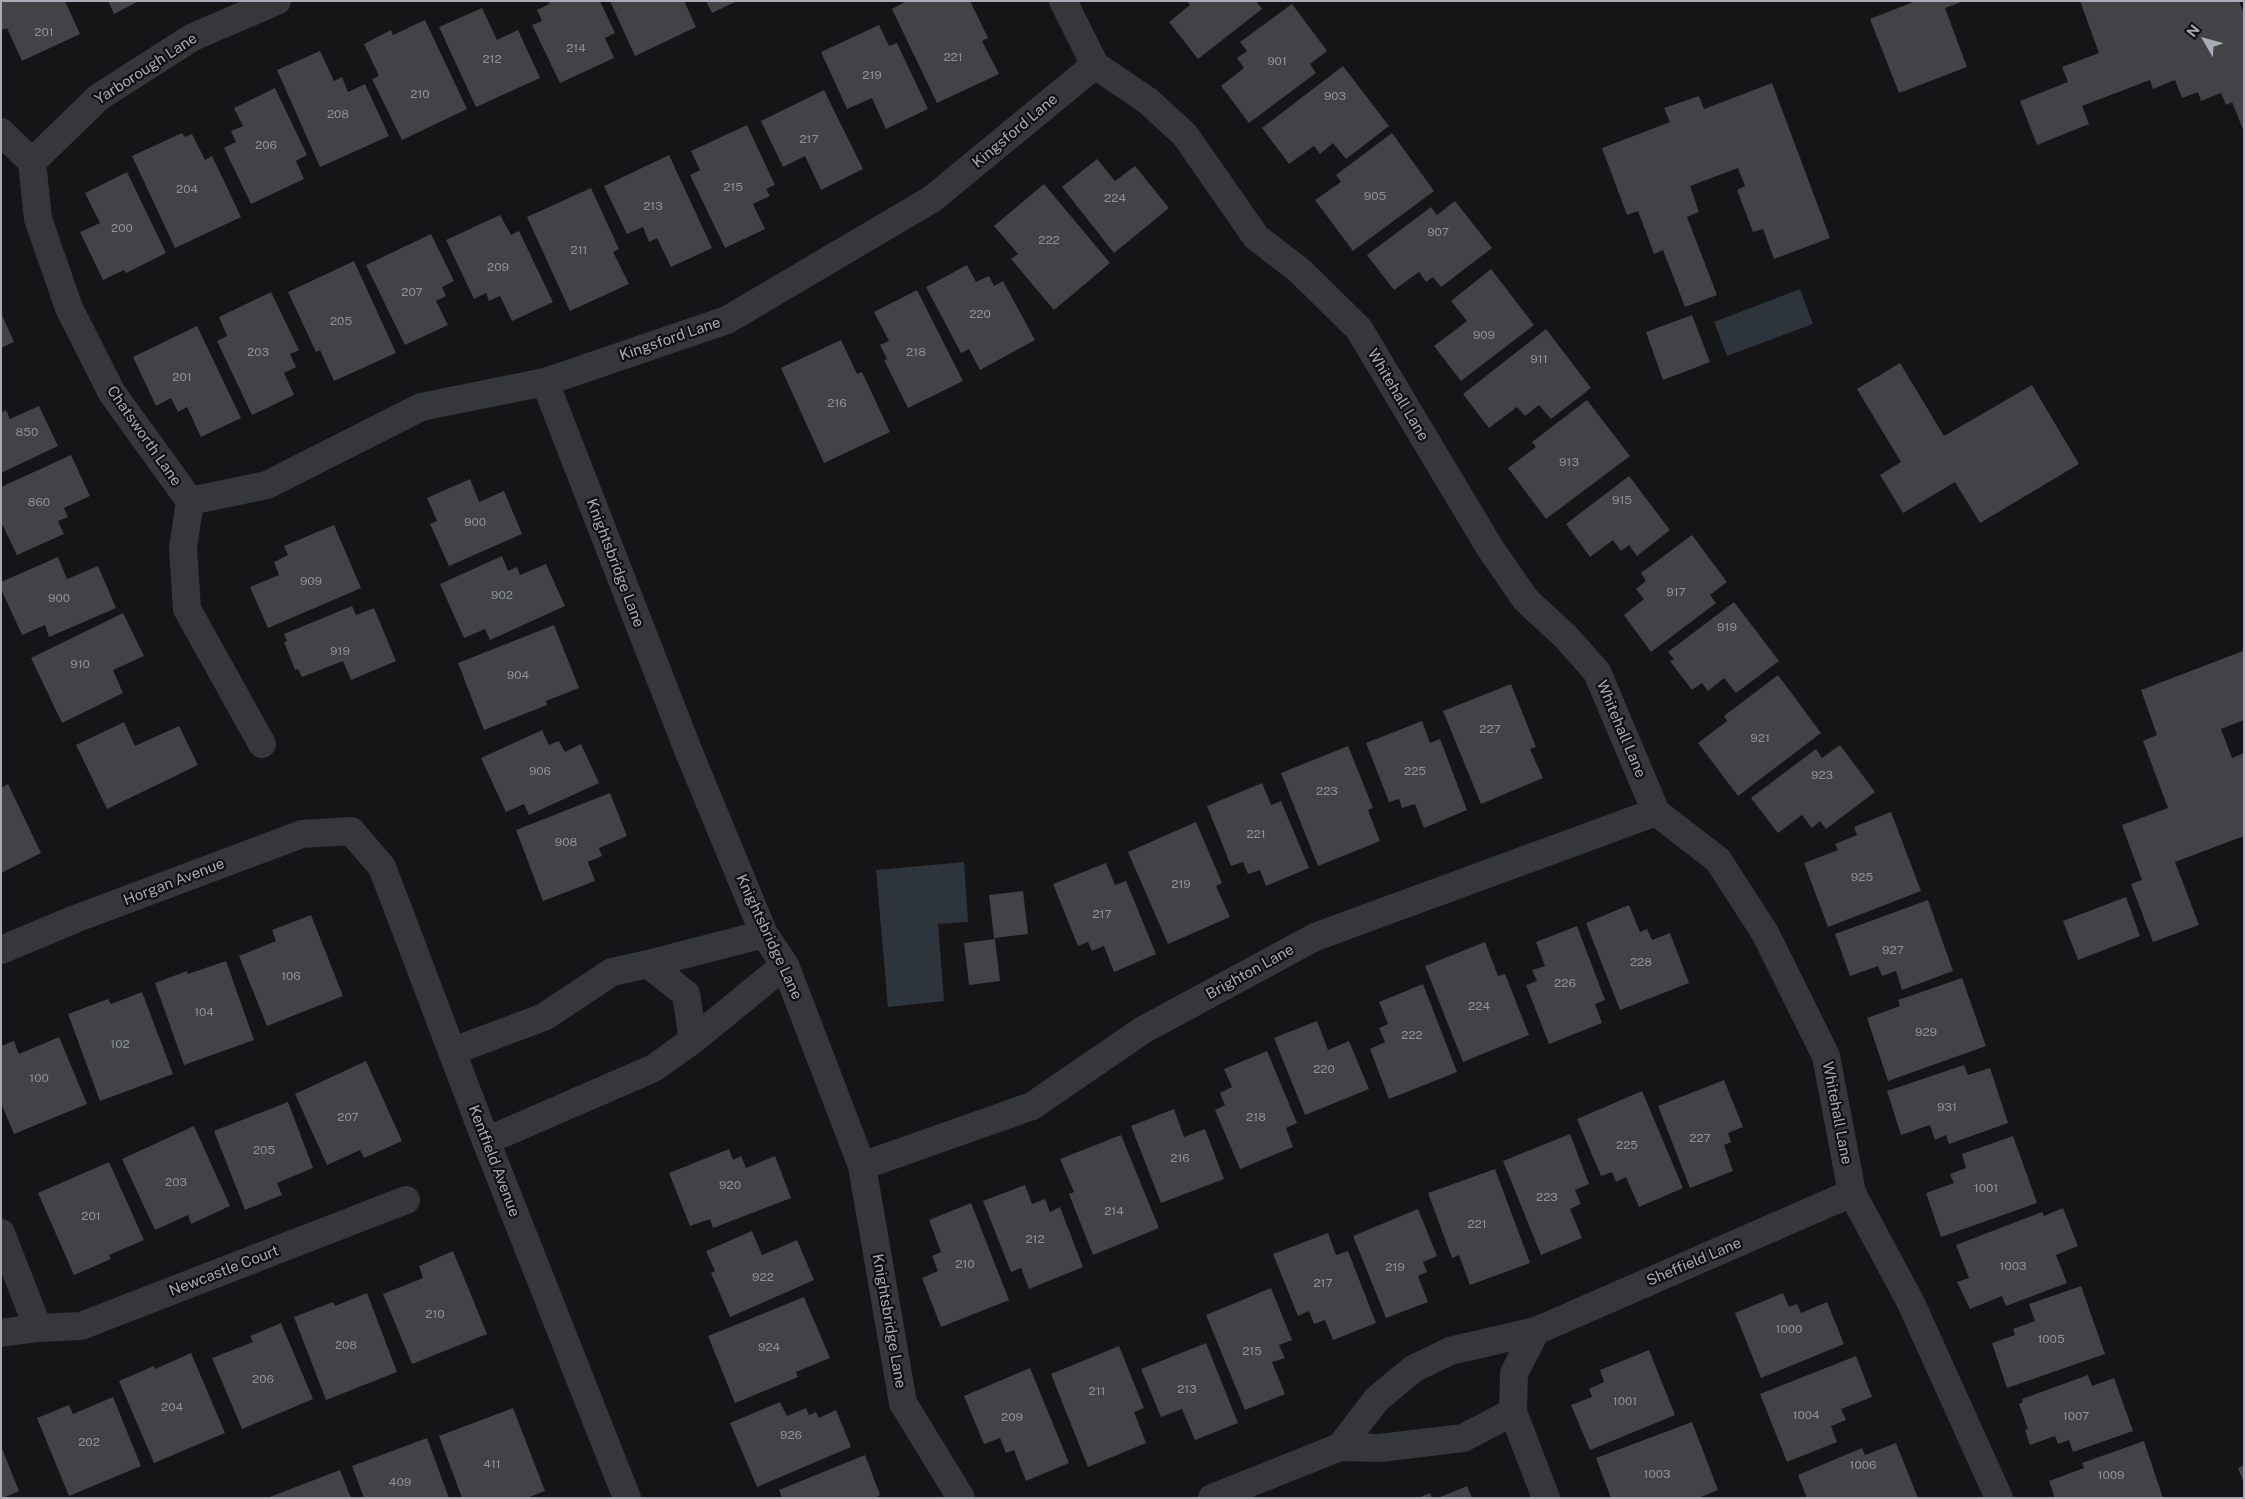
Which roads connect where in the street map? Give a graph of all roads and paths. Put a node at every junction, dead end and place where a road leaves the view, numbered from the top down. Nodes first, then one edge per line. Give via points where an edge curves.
1 (277, 1) edge
2 (1063, 1) edge
3 (1095, 64) junction
4 (1, 132) edge
5 (32, 162) junction
6 (545, 382) junction
7 (190, 501) junction
8 (262, 744) dead end
9 (1656, 812) junction
10 (350, 831) joint
11 (764, 934) junction
12 (1, 950) edge
13 (648, 964) junction
14 (785, 965) junction
15 (693, 1040) junction
16 (453, 1051) junction
17 (486, 1141) junction
18 (862, 1166) junction
19 (1852, 1193) junction
20 (406, 1200) dead end
21 (1, 1233) edge
22 (38, 1328) junction
23 (1536, 1331) junction
24 (1, 1333) edge
25 (1513, 1412) junction
26 (1340, 1447) junction
27 (627, 1498) edge
28 (961, 1498) edge
29 (1212, 1498) edge
30 (1546, 1498) edge
31 (1999, 1498) edge

1 - 5 street, Yarborough Lane via 193,37 99,97
2 - 3 street, Whitehall Lane
3 - 6 street, Kingsford Lane via 932,199 727,320
3 - 9 street, Whitehall Lane via 1148,100 1186,135 1256,237 1300,271 1360,329 1490,548 1526,600 1566,637 1596,672
4 - 5 street
5 - 7 street, Chatsworth Lane via 38,220 69,308 112,394
6 - 7 street, Kingsford Lane via 421,407 267,485
6 - 11 street, Knightsbridge Lane via 684,741
7 - 8 street, Chatsworth Lane via 183,548 187,609
9 - 18 street, Brighton Lane via 1315,937 1143,1030 1032,1106
9 - 19 street, Whitehall Lane via 1718,860 1765,933 1826,1056
10 - 12 street, Horgan Avenue via 302,834
10 - 16 street, Kentfield Avenue via 382,867
11 - 13 street
11 - 14 street, Knightsbridge Lane
13 - 15 street via 686,994
13 - 16 street via 612,972 544,1017
14 - 15 street
14 - 18 street, Knightsbridge Lane
15 - 17 street via 654,1068
16 - 17 street, Kentfield Avenue
17 - 27 street, Kentfield Avenue
18 - 28 street, Knightsbridge Lane via 904,1403
19 - 23 street, Sheffield Lane
19 - 31 street, Whitehall Lane via 1912,1303
20 - 22 street, Newcastle Court via 81,1326
21 - 22 street
22 - 24 street, Newcastle Court
23 - 25 street via 1514,1372
23 - 26 street, Sheffield Lane via 1450,1351 1413,1369 1377,1400
25 - 26 street via 1463,1438 1380,1448
25 - 30 street
26 - 29 street

